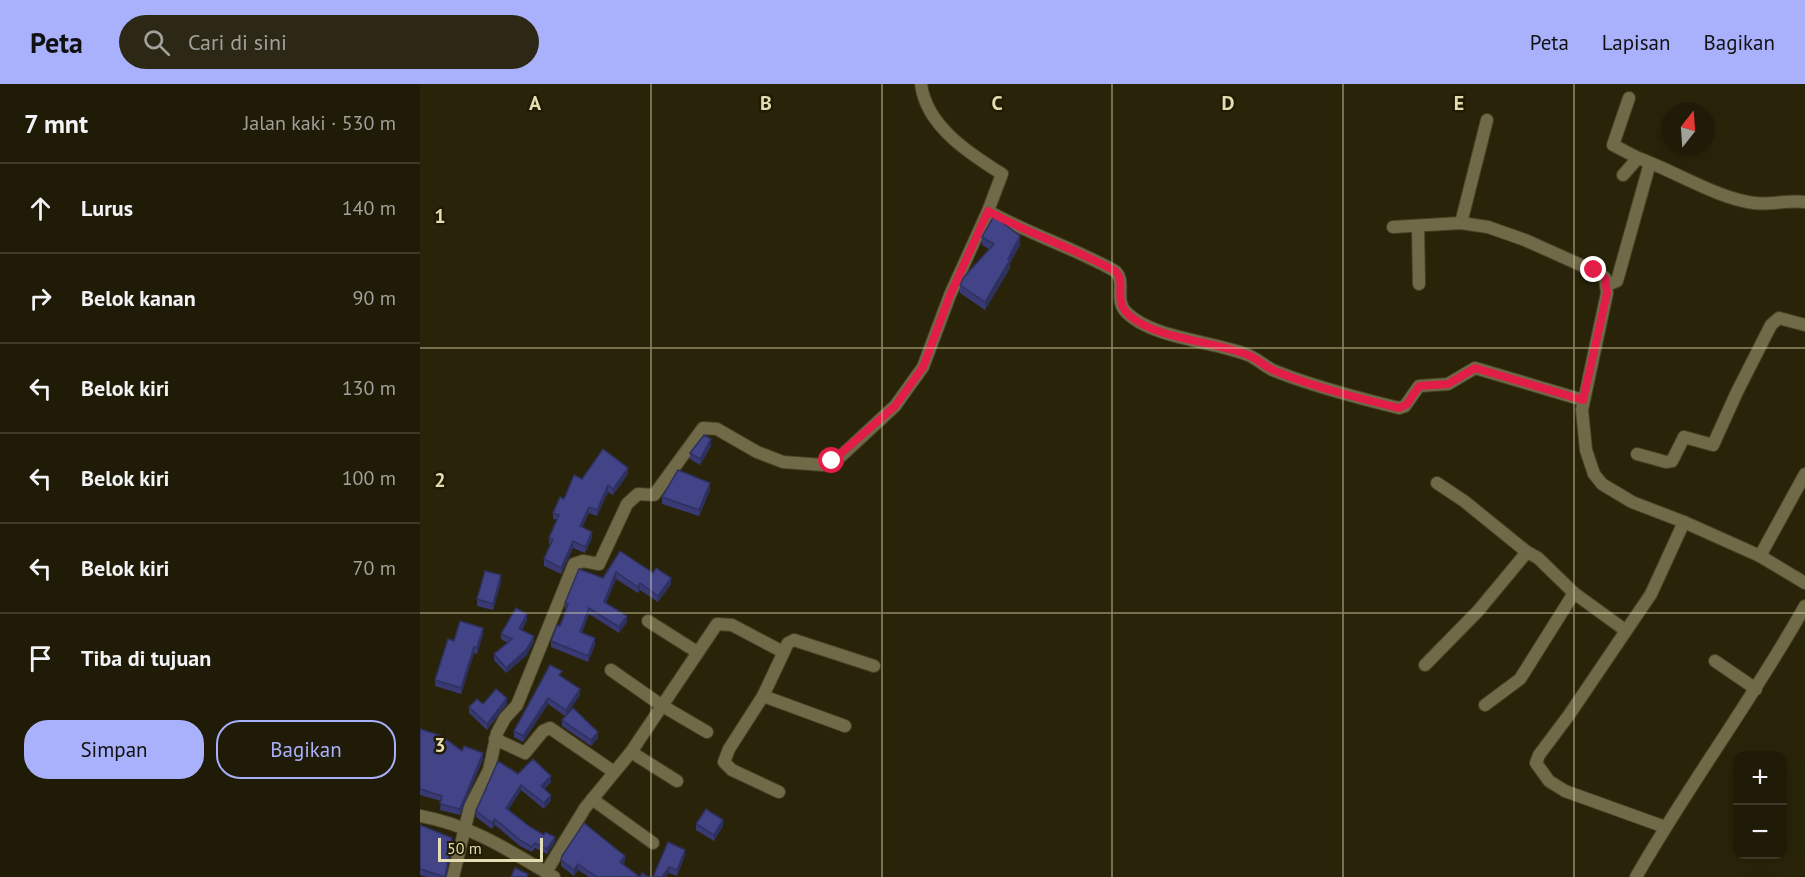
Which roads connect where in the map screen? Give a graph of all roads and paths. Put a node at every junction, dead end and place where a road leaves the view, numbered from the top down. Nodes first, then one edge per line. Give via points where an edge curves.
1 (921, 84) edge
2 (1629, 98) dead end
3 (1487, 120) dead end
4 (1644, 160) junction
5 (1623, 175) dead end
6 (1805, 202) edge
7 (988, 211) junction
8 (1461, 223) junction
9 (1394, 227) dead end
10 (1418, 227) junction
11 (1419, 284) dead end
12 (1607, 285) junction
13 (1805, 325) edge
14 (1583, 400) junction
15 (1637, 454) dead end
16 (1805, 474) edge
17 (1437, 483) dead end
18 (1684, 522) junction
19 (1527, 552) junction
20 (1760, 556) junction
21 (1805, 583) edge
22 (1574, 593) junction
23 (1805, 606) edge
24 (648, 621) dead end
25 (1625, 630) junction
26 (698, 652) junction
27 (783, 652) junction
28 (1715, 661) dead end
29 (1425, 665) dead end
30 (874, 666) dead end
31 (611, 670) dead end
32 (1756, 689) junction
33 (763, 696) junction
34 (661, 705) junction
35 (1485, 705) dead end
36 (845, 726) dead end
37 (707, 732) dead end
38 (495, 739) junction
39 (631, 752) junction
40 (614, 772) junction
41 (677, 781) dead end
42 (779, 792) dead end
43 (592, 799) junction
44 (420, 816) edge
45 (1665, 827) junction
46 (466, 828) junction
47 (652, 843) dead end
48 (550, 874) edge
49 (453, 877) edge
50 (1636, 877) edge

1 - 7 street via 927,105 945,131 1002,174
2 - 4 street via 1613,145
3 - 8 street
4 - 5 street
4 - 6 street via 1714,191 1756,204
4 - 12 street via 1617,281
7 - 14 street via 1115,271 1120,278 1119,300 1135,320 1182,338 1247,355 1295,378 1402,408 1419,386 1448,384 1469,370 1481,368
7 - 38 street via 923,367 895,406 841,456 823,465 783,462 712,427 698,430 654,495 638,494 627,504 599,564 577,562 571,567 517,705 505,718
8 - 10 street
8 - 12 street via 1488,227 1525,240 1594,270 1605,278
9 - 10 street
10 - 11 street
12 - 14 street
13 - 15 street via 1779,318 1771,325 1713,445 1684,437 1672,461
14 - 18 street via 1589,465 1602,484 1632,502
16 - 20 street
17 - 19 street
18 - 20 street
18 - 25 street via 1652,594
19 - 22 street
19 - 29 street
20 - 21 street
22 - 25 street
22 - 35 street via 1520,679
23 - 32 street
24 - 26 street
25 - 45 street via 1536,763 1549,781 1564,791
26 - 27 street via 710,630 722,622
26 - 34 street
27 - 30 street via 794,640
27 - 33 street
28 - 32 street
31 - 34 street
32 - 45 street
33 - 36 street
33 - 42 street via 724,762 732,770
34 - 37 street
34 - 39 street
38 - 40 street via 525,753 549,728
38 - 46 street via 489,770 470,807
39 - 40 street
39 - 41 street
40 - 43 street
43 - 47 street
43 - 48 street
44 - 46 street
45 - 50 street
46 - 48 street
46 - 49 street

